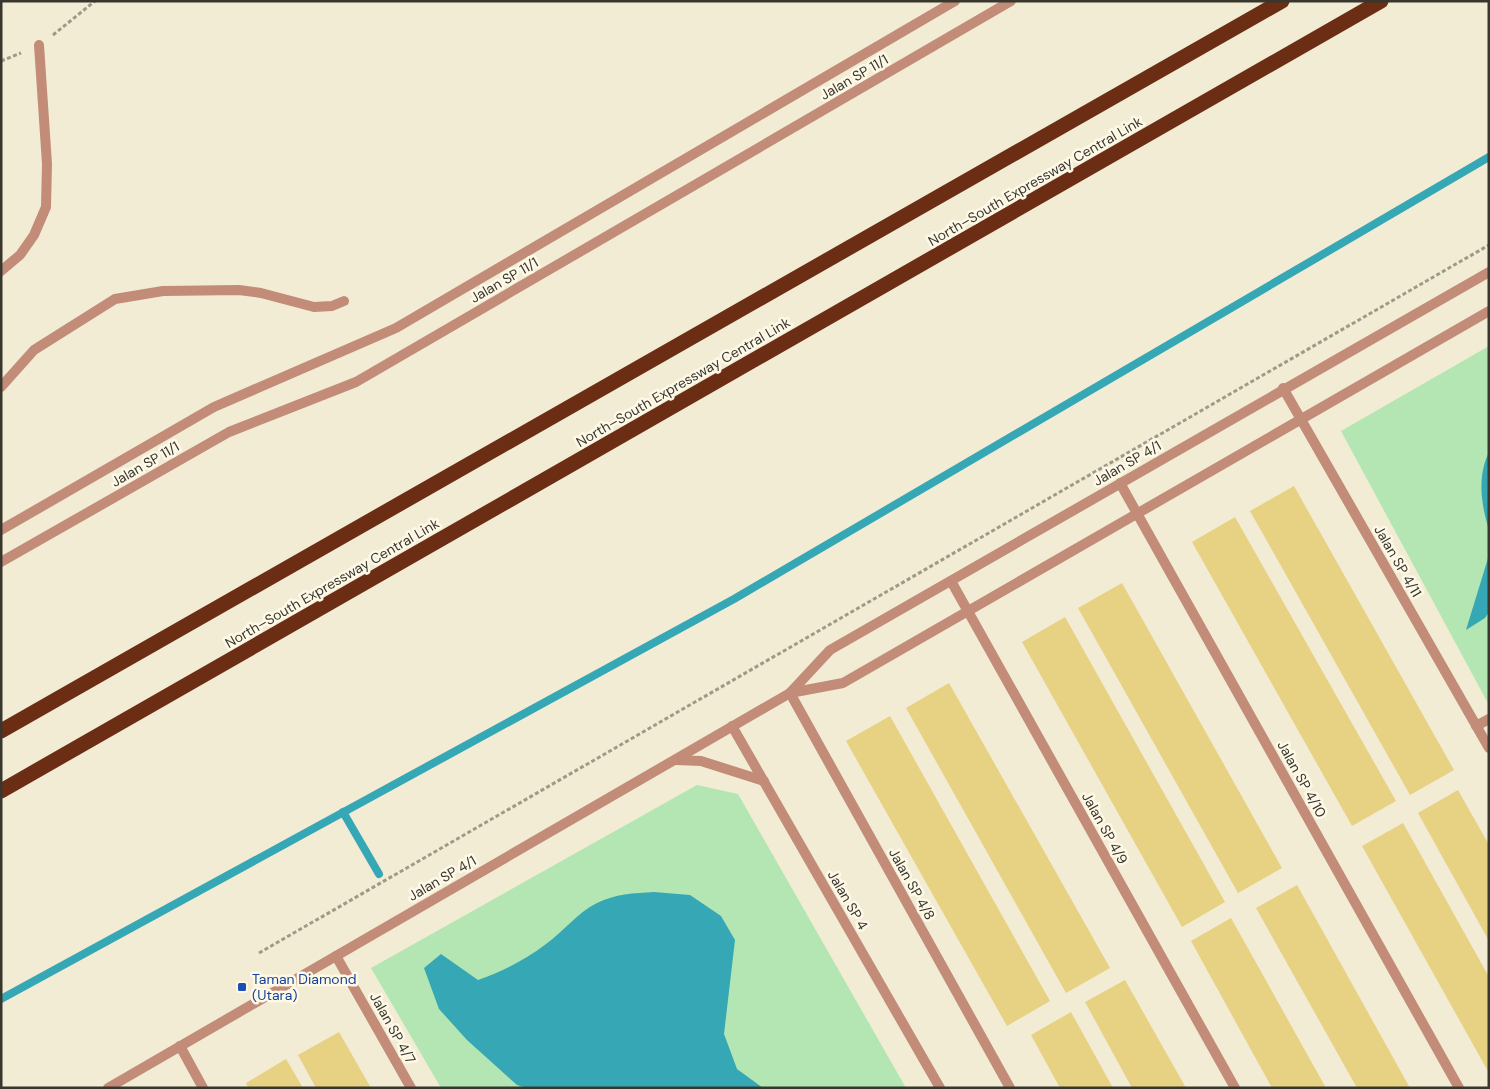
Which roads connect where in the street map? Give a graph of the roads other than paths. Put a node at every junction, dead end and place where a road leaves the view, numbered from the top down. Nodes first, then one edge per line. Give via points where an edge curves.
1 (955, 1) edge
2 (1011, 1) edge
3 (1282, 1) edge
4 (1382, 1) edge
5 (39, 45) dead end
6 (1, 272) edge
7 (1489, 272) edge
8 (344, 301) dead end
9 (1489, 311) edge
10 (1, 387) edge
11 (1283, 388) junction
12 (1301, 418) junction
13 (1120, 483) junction
14 (1137, 513) junction
15 (1, 530) edge
16 (1, 562) edge
17 (951, 581) junction
18 (966, 611) junction
19 (790, 693) junction
20 (1489, 719) edge
21 (732, 726) junction
22 (1476, 726) junction
23 (1, 731) edge
24 (1489, 748) edge
25 (675, 760) junction
26 (764, 781) junction
27 (1, 791) edge
28 (336, 956) junction
29 (180, 1046) junction
30 (108, 1088) edge
31 (203, 1088) edge
32 (410, 1088) edge
33 (940, 1088) edge
34 (1010, 1088) edge
35 (1235, 1088) edge
36 (1459, 1088) edge

1 - 15 street, Jalan SP 11/1 via 396,328 214,407
2 - 16 street, Jalan SP 11/1 via 356,382 229,432
3 - 23 highway
4 - 27 highway, North–South Expressway Central Link
5 - 6 street via 47,164 46,207 34,235 20,255
7 - 11 street, Jalan SP 4/1
8 - 10 street via 332,306 314,307 239,290 163,291 115,299 34,350
9 - 12 street, Jalan SP 4/1
11 - 12 street, Jalan SP 4/11
11 - 13 street, Jalan SP 4/1
12 - 14 street, Jalan SP 4/1
12 - 22 street, Jalan SP 4/11
13 - 14 street, Jalan SP 4/10
13 - 17 street, Jalan SP 4/1
14 - 18 street, Jalan SP 4/1
14 - 36 street, Jalan SP 4/10
17 - 18 street, Jalan SP 4/9
17 - 19 street, Jalan SP 4/1 via 830,650
18 - 19 street, Jalan SP 4/1 via 843,683
18 - 35 street, Jalan SP 4/9
19 - 21 street, Jalan SP 4/1
19 - 34 street, Jalan SP 4/8
20 - 22 street
21 - 25 street, Jalan SP 4/1
21 - 26 street, Jalan SP 4
22 - 24 street, Jalan SP 4/11
25 - 26 street via 701,761
25 - 28 street, Jalan SP 4/1
26 - 33 street, Jalan SP 4
28 - 29 street, Jalan SP 4/1
28 - 32 street, Jalan SP 4/7
29 - 30 street, Jalan SP 4/1
29 - 31 street

